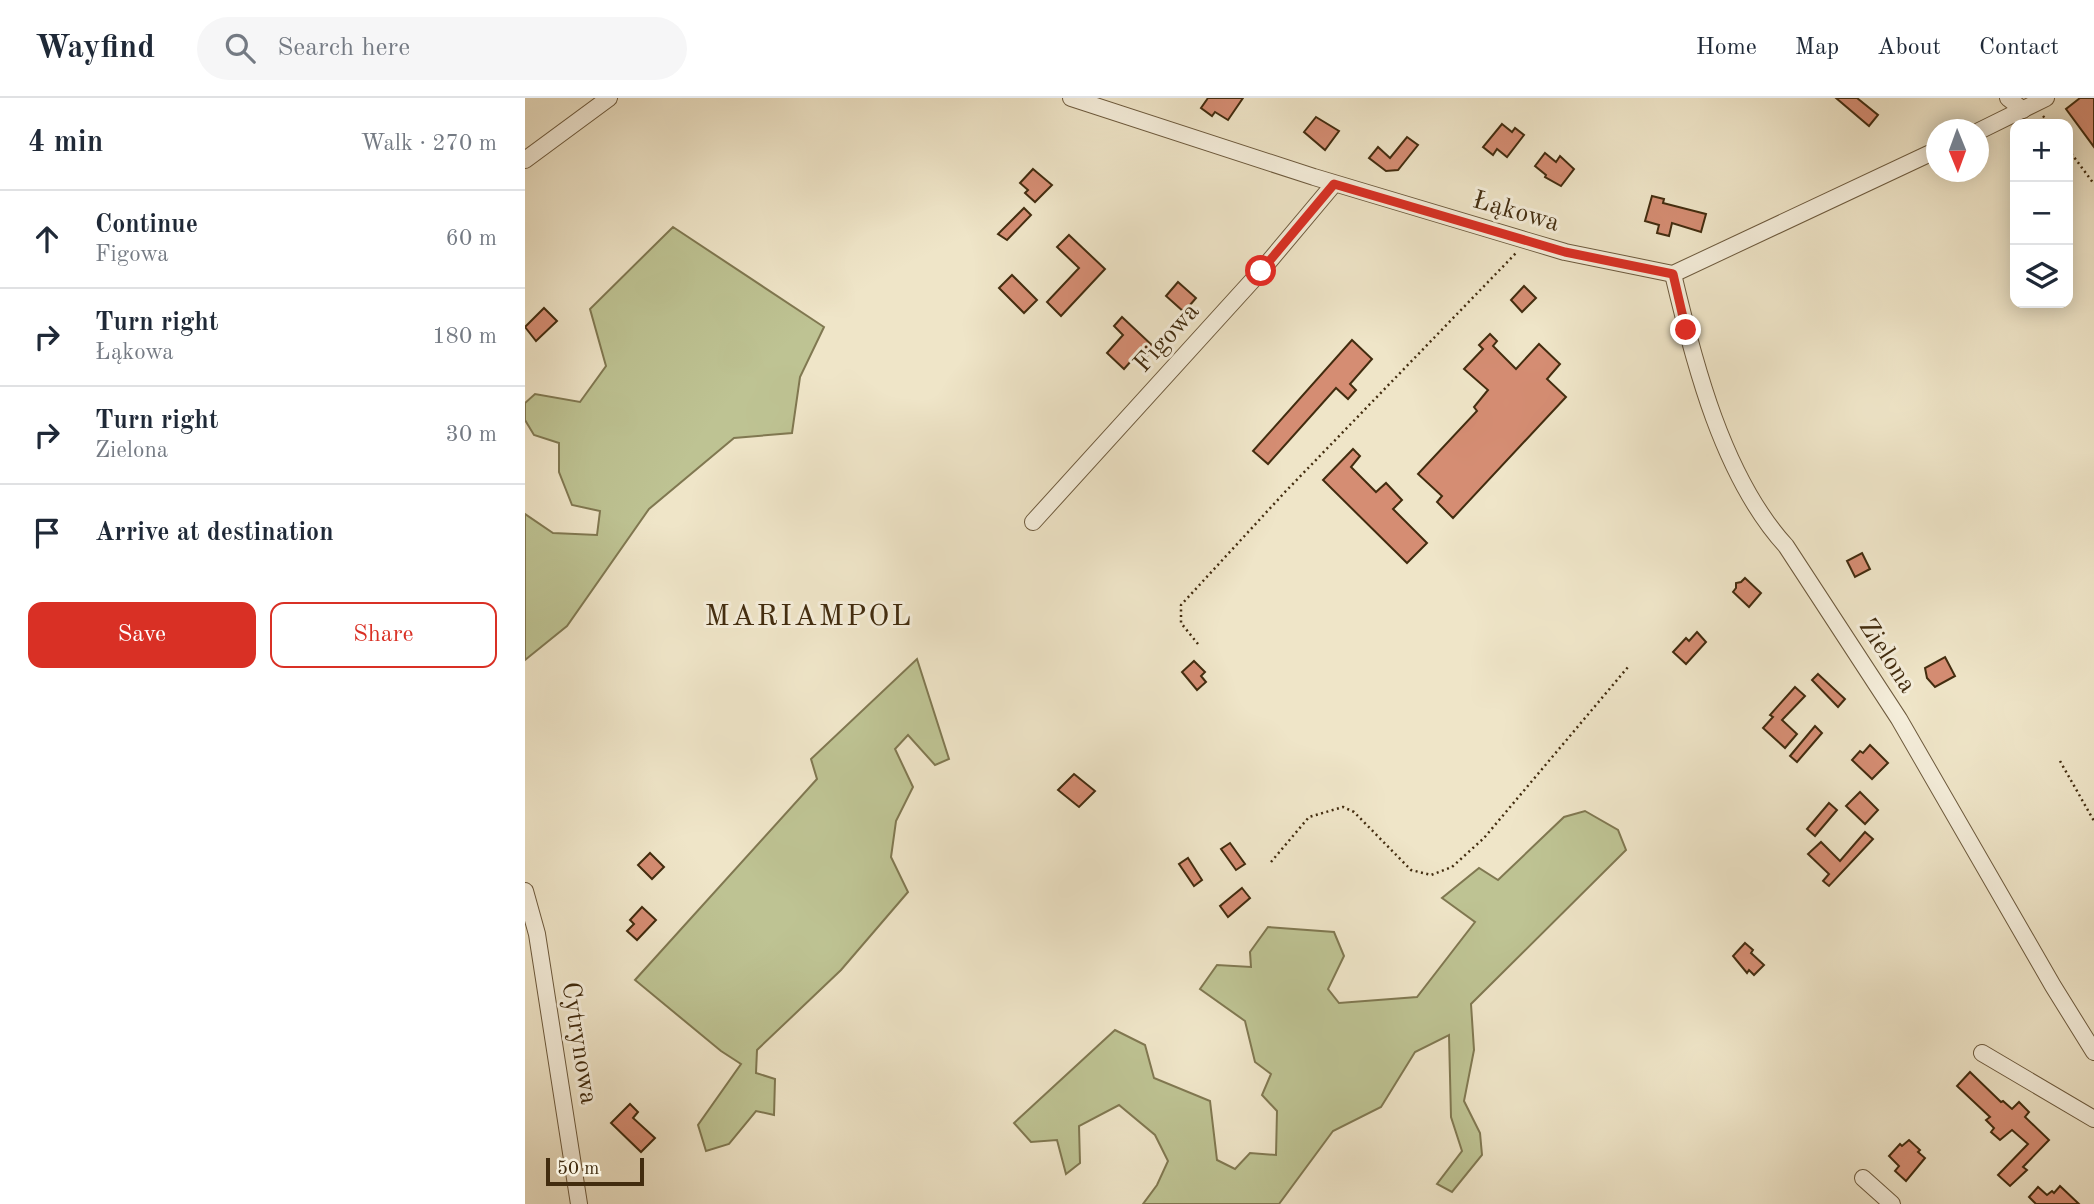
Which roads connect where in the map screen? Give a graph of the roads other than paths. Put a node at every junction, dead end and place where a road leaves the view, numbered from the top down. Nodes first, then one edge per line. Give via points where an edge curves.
1 (610, 98) edge
2 (1071, 98) edge
3 (2008, 98) edge
4 (2046, 98) edge
5 (2023, 110) junction
6 (1989, 126) edge
7 (1926, 155) edge
8 (525, 160) edge
9 (1334, 184) junction
10 (1673, 274) junction
11 (1033, 522) dead end
12 (525, 891) edge
13 (2094, 1052) edge
14 (1982, 1054) dead end
15 (2094, 1119) edge
16 (1863, 1178) dead end
17 (579, 1204) edge
18 (1892, 1204) edge

1 - 8 street
2 - 9 street, Łąkowa
3 - 5 street
4 - 5 street
5 - 6 street
7 - 10 street
9 - 10 street, Łąkowa via 1565,252
9 - 11 street, Figowa
10 - 13 street, Zielona via 1702,388 1736,468 1769,527 1899,719
12 - 17 street, Cytrynowa via 537,933
14 - 15 street
16 - 18 street

